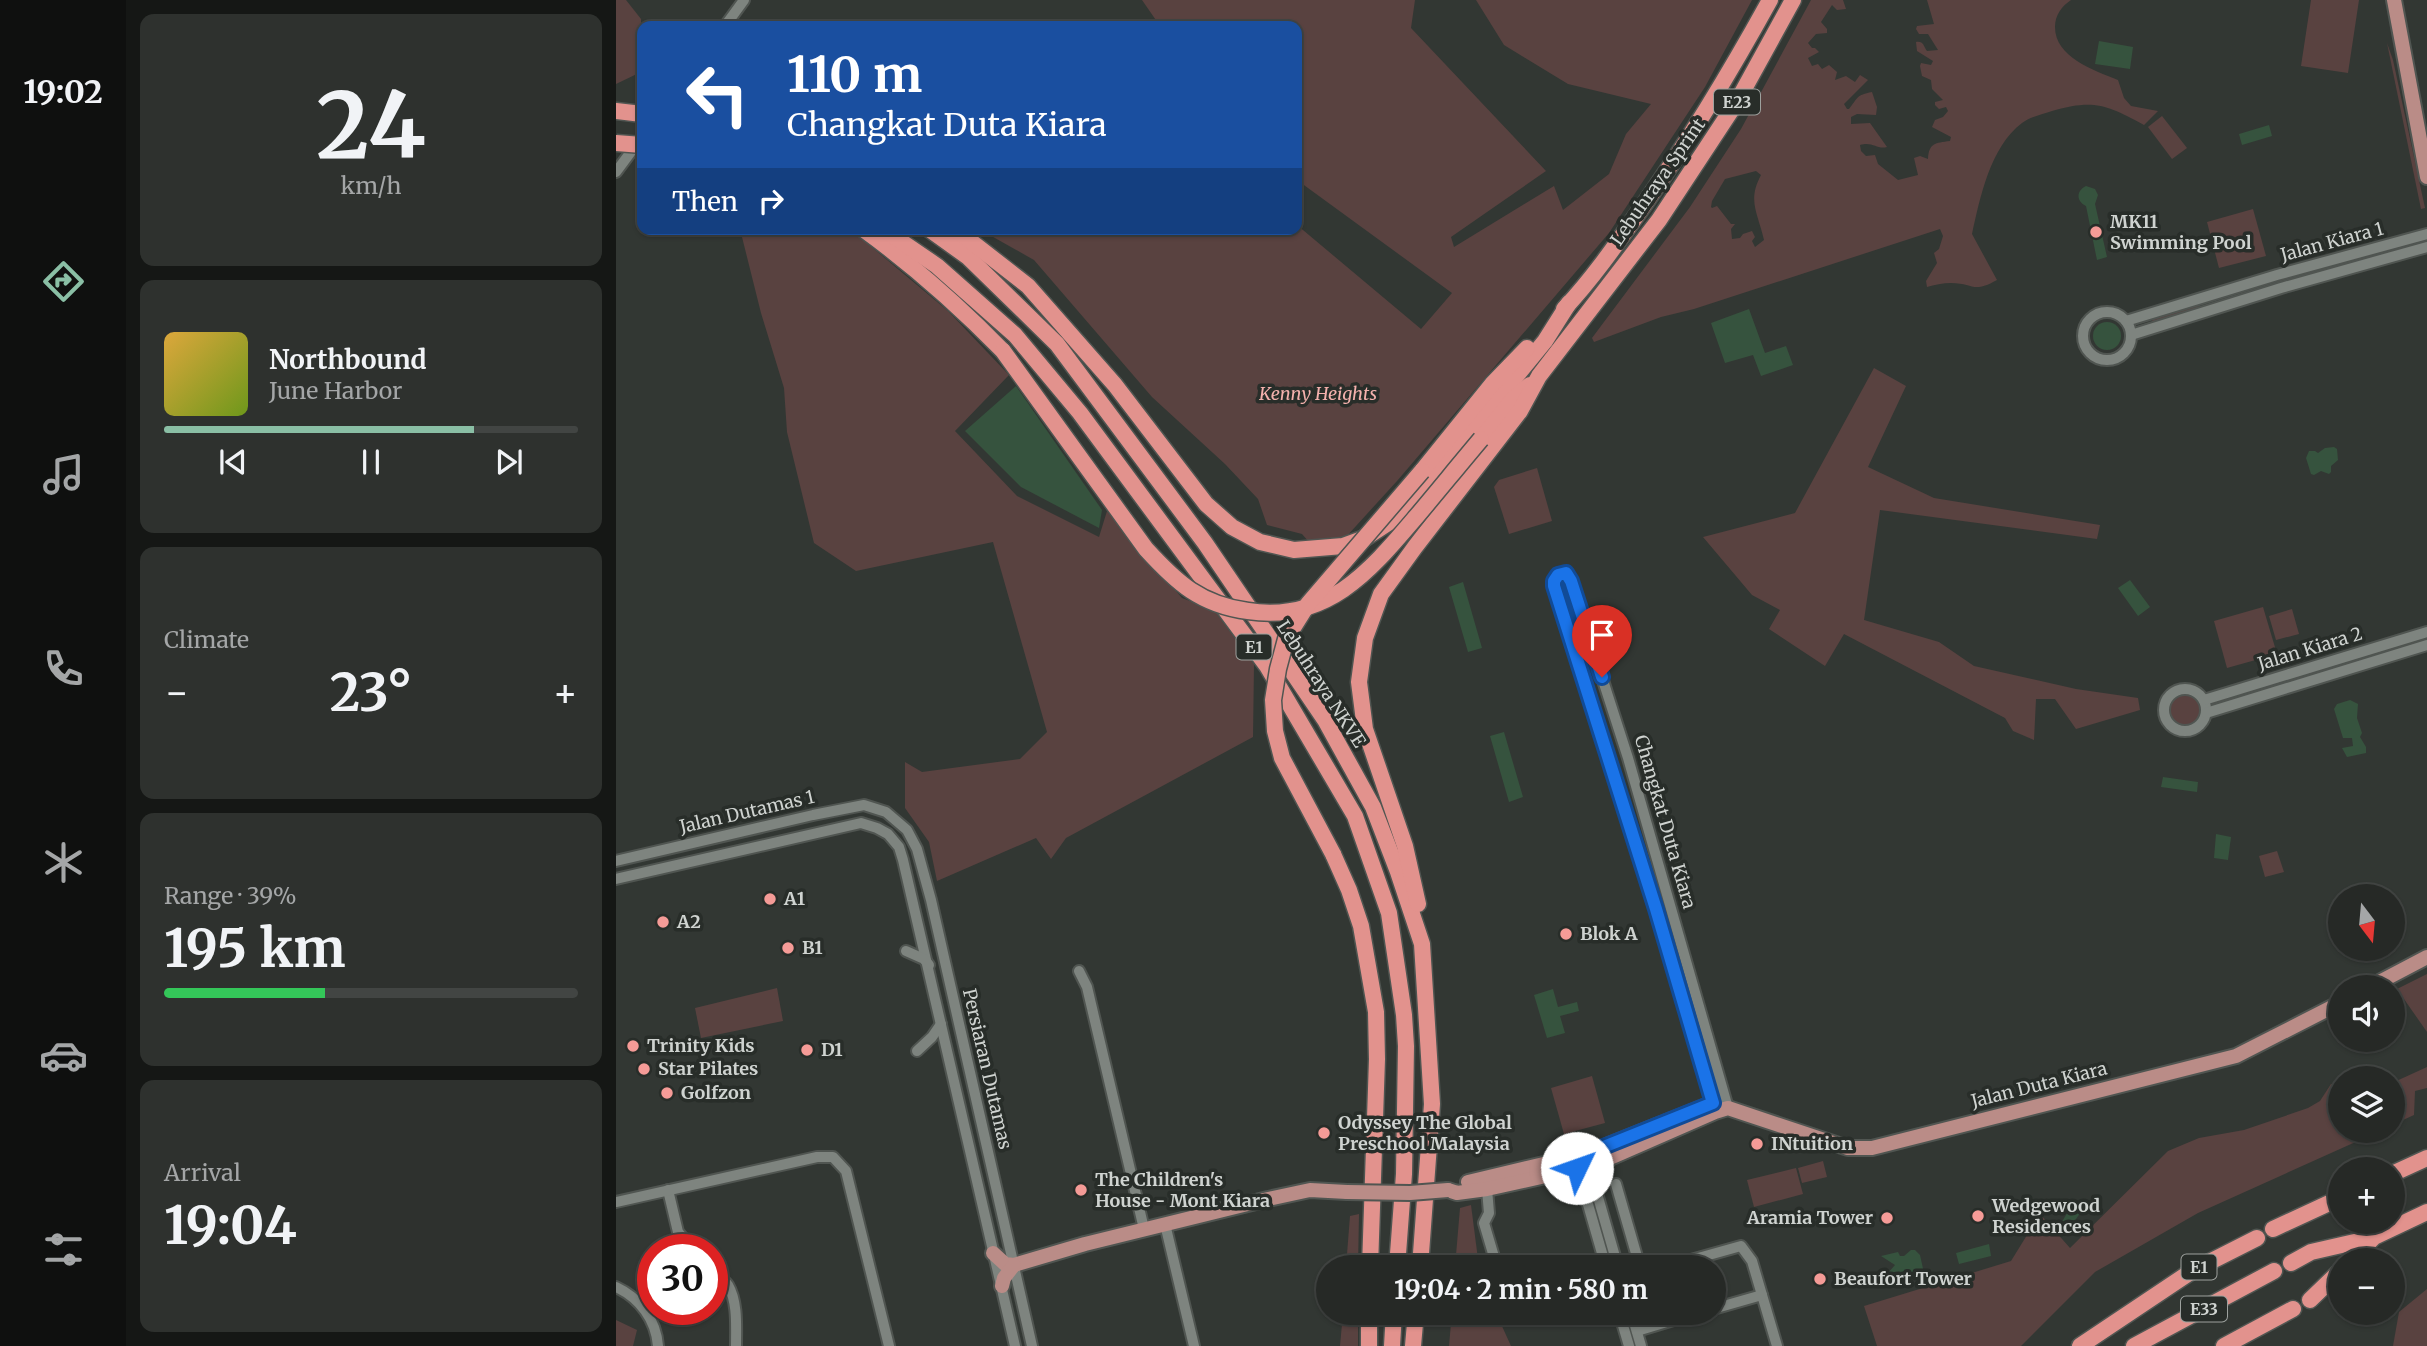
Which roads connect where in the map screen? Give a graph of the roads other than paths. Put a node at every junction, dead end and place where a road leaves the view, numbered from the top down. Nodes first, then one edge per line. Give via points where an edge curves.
1 (744, 0) edge
2 (1770, 0) edge
3 (1793, 0) edge
4 (2394, 0) edge
5 (729, 21) edge
6 (616, 111) edge
7 (637, 113) edge
8 (616, 143) edge
9 (637, 144) edge
10 (637, 145) edge
11 (616, 172) edge
12 (2427, 177) edge
13 (2427, 234) edge
14 (871, 235) edge
15 (892, 235) edge
16 (937, 235) edge
17 (963, 235) edge
18 (2427, 247) edge
19 (1569, 303) junction
20 (2126, 321) junction
21 (2132, 335) junction
22 (1539, 376) junction
23 (2427, 632) edge
24 (2427, 645) edge
25 (2204, 700) junction
26 (2206, 712) junction
27 (886, 812) joint
28 (877, 828) joint
29 (616, 861) edge
30 (616, 878) edge
31 (1422, 944) junction
32 (906, 951) dead end
33 (2427, 957) edge
34 (929, 965) junction
35 (1079, 971) dead end
36 (2393, 975) edge
37 (2328, 1009) edge
38 (941, 1024) junction
39 (917, 1051) dead end
40 (1724, 1107) junction
41 (2427, 1158) edge
42 (1581, 1161) junction
43 (2405, 1168) edge
44 (1616, 1184) dead end
45 (1487, 1189) junction
46 (668, 1190) junction
47 (1448, 1190) junction
48 (616, 1202) edge
49 (2328, 1204) edge
50 (2427, 1212) edge
51 (1166, 1228) junction
52 (1144, 1229) junction
53 (2273, 1229) dead end
54 (680, 1234) edge
55 (2374, 1237) junction
56 (2257, 1238) dead end
57 (2363, 1248) edge
58 (993, 1253) junction
59 (1370, 1255) edge
60 (1398, 1255) edge
61 (1421, 1255) edge
62 (1493, 1255) edge
63 (1604, 1255) edge
64 (1614, 1255) edge
65 (1637, 1255) edge
66 (1709, 1255) edge
67 (2291, 1263) dead end
68 (1014, 1265) junction
69 (2274, 1271) dead end
70 (2328, 1283) edge
71 (728, 1285) edge
72 (1002, 1286) junction
73 (616, 1287) edge
74 (1762, 1295) junction
75 (2310, 1300) dead end
76 (1726, 1305) edge
77 (2293, 1309) dead end
78 (1369, 1325) edge
79 (1393, 1325) edge
80 (1415, 1325) edge
81 (1623, 1325) edge
82 (1635, 1325) edge
83 (1657, 1325) edge
84 (1637, 1331) junction
85 (658, 1346) edge
86 (736, 1346) edge
87 (889, 1346) edge
88 (1015, 1346) edge
89 (1032, 1346) edge
90 (1194, 1346) edge
91 (1369, 1346) edge
92 (1392, 1346) edge
93 (1413, 1346) edge
94 (1629, 1346) edge
95 (1641, 1346) edge
96 (1777, 1346) edge
97 (2080, 1346) edge
98 (2134, 1346) edge
99 (2224, 1346) edge

1 - 5 street
2 - 19 highway, Lebuhraya Sprint / E23 via 1668,170 1610,254
3 - 22 highway, Lebuhraya Sprint / E23 via 1738,100 1659,220
4 - 12 main road
6 - 7 highway
8 - 10 highway, bridge
9 - 11 street
13 - 20 street, Jalan Kiara 1
14 - 22 highway, bridge via 939,289 1003,351 1146,549 1172,577 1199,597 1237,610 1293,612 1340,593 1364,575 1513,400
15 - 60 highway, Lebuhraya NKVE / E1 via 937,266 1015,335 1080,413 1267,666 1355,816 1389,913 1400,980 1406,1046
16 - 31 highway, Lebuhraya NKVE / E1 via 968,257 1057,344 1205,543 1325,719 1373,807
17 - 19 highway via 1028,286 1115,385 1206,504 1250,537 1294,550 1342,546 1365,538 1409,504 1545,341
18 - 21 street, Jalan Kiara 1
19 - 59 highway, bridge via 1493,383 1308,604 1286,639 1278,669 1273,699 1282,758 1349,890 1361,926 1376,1012
20 - 21 street
20 - 21 street via 2113,312 2098,313 2085,325 2083,341 2092,355 2107,360 2127,350
22 - 31 highway via 1520,411 1381,594 1365,638 1359,682 1365,729 1405,846 1418,899
23 - 25 street, Jalan Kiara 2
24 - 26 street, Jalan Kiara 2
25 - 26 street
25 - 26 street via 2194,690 2181,688 2165,701 2164,715 2171,726 2185,731 2199,726
27 - 29 street, Jalan Dutamas 1 via 864,805 813,814
27 - 68 street, Persiaran Dutamas via 906,830 917,849
28 - 30 street, Jalan Dutamas 1 via 861,823
28 - 34 street, Persiaran Dutamas via 899,847
31 - 61 highway, Lebuhraya NKVE / E1 via 1432,1104
32 - 34 street
33 - 36 main road
34 - 38 street, Persiaran Dutamas
35 - 52 street via 1087,987
37 - 40 main road, Jalan Duta Kiara via 2236,1056 1872,1148 1848,1148
38 - 39 street
38 - 58 street, Persiaran Dutamas
40 - 40 street, Changkat Duta Kiara via 1554,586 1562,573 1571,581 1628,758
40 - 42 main road via 1612,1157
41 - 43 highway
42 - 45 main road
42 - 47 main road via 1454,1185
44 - 65 street
45 - 47 main road
45 - 62 street via 1489,1213 1484,1223
46 - 48 street
46 - 54 street
46 - 87 street via 833,1157 846,1171
47 - 51 main road, bridge via 1310,1190
49 - 53 highway
50 - 55 highway
51 - 52 main road
51 - 90 street
52 - 68 main road
55 - 57 highway
55 - 67 highway via 2311,1252
56 - 97 highway, E1 via 2192,1271
58 - 68 main road via 1005,1264
58 - 72 street, Persiaran Dutamas
63 - 64 street via 1589,1185
66 - 74 street via 1741,1246 1752,1261
68 - 72 main road
68 - 89 street, Persiaran Dutamas
69 - 98 highway, E33
70 - 75 highway
71 - 86 street
72 - 88 street, Persiaran Dutamas
73 - 85 street via 649,1315
74 - 76 street
74 - 96 street
77 - 99 highway
78 - 91 highway
79 - 92 highway
80 - 93 highway
81 - 94 street
82 - 84 street
83 - 84 street
84 - 95 street

